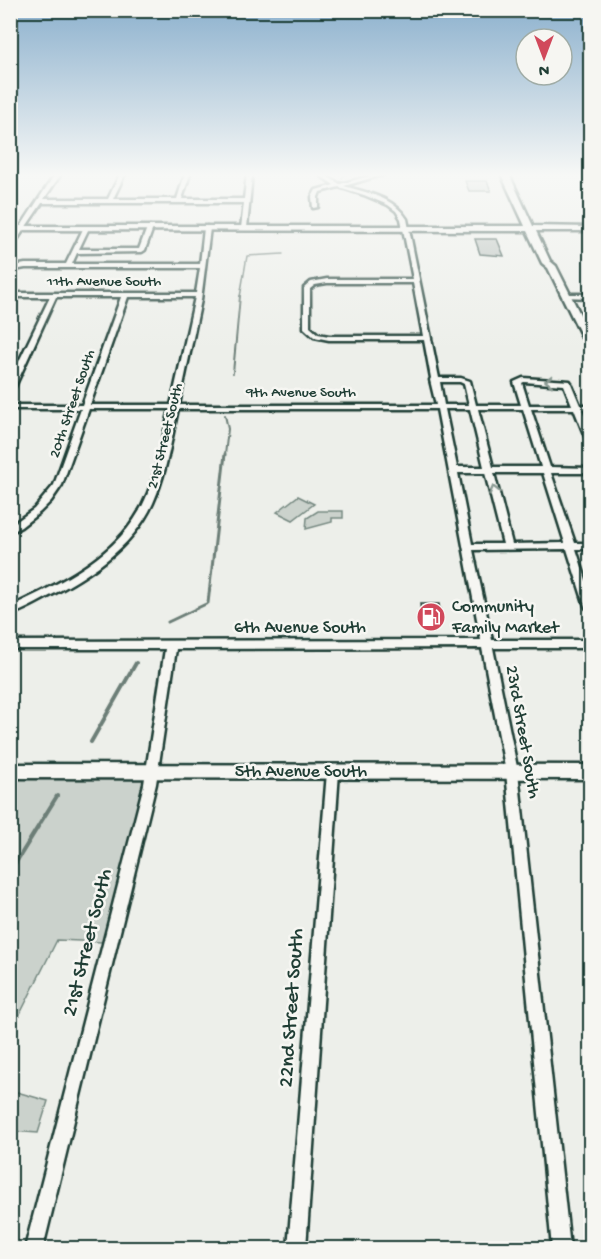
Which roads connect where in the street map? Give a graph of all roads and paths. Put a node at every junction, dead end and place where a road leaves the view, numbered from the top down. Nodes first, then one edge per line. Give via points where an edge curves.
1 (21, 233) edge
2 (84, 233) edge
3 (148, 233) edge
4 (206, 233) edge
5 (404, 233) edge
6 (537, 233) edge
7 (10, 248) edge
8 (75, 251) junction
9 (68, 266) junction
10 (201, 266) junction
11 (13, 267) edge
12 (412, 281) junction
13 (10, 295) edge
14 (54, 295) junction
15 (125, 295) junction
16 (198, 295) junction
17 (565, 296) junction
18 (591, 296) edge
19 (426, 338) junction
20 (591, 343) edge
21 (434, 380) junction
22 (10, 389) edge
23 (10, 407) edge
24 (86, 407) junction
25 (175, 407) junction
26 (439, 407) junction
27 (473, 407) junction
28 (525, 407) junction
29 (578, 407) junction
30 (591, 407) edge
31 (591, 439) edge
32 (452, 470) junction
33 (489, 470) junction
34 (545, 470) junction
35 (591, 470) edge
36 (10, 530) edge
37 (508, 546) junction
38 (570, 546) junction
39 (591, 546) edge
40 (467, 547) junction
41 (591, 606) edge
42 (10, 612) edge
43 (486, 644) junction
44 (591, 644) edge
45 (10, 645) edge
46 (171, 645) junction
47 (10, 771) edge
48 (152, 772) junction
49 (333, 772) junction
50 (512, 772) junction
51 (591, 772) edge
52 (34, 1248) edge
53 (297, 1248) edge
54 (561, 1248) edge

1 - 7 street
2 - 8 street
3 - 8 street via 140,251
4 - 10 street, 21st Street South
5 - 12 street, 23rd Street South
6 - 17 main road via 555,263 552,266
8 - 9 street
9 - 10 street
9 - 11 street
10 - 16 street, 21st Street South
12 - 19 street, 23rd Street South
12 - 19 street via 311,284 307,288 307,328 329,338
13 - 14 street, 11th Avenue South
14 - 15 street, 11th Avenue South
14 - 22 street
15 - 16 street, 11th Avenue South
15 - 24 street, 20th Street South
16 - 25 street, 21st Street South
17 - 18 street
17 - 20 main road
19 - 21 street, 23rd Street South
21 - 26 street, 23rd Street South
21 - 27 street via 467,383
23 - 24 street, 9th Avenue South
24 - 25 street, 9th Avenue South
24 - 36 street, 20th Street South via 58,485 47,502
25 - 26 street, 9th Avenue South
25 - 42 street, 21st Street South via 158,482 133,528 89,569
26 - 27 street, 9th Avenue South
26 - 32 street, 23rd Street South
27 - 28 street, 9th Avenue South
27 - 33 street
28 - 29 street, 9th Avenue South
29 -> 28 street via 565,381 524,380 518,382
28 - 34 street
29 - 30 street, 9th Avenue South
29 - 31 street
32 - 33 street
32 - 40 street, 23rd Street South
33 - 34 street
37 -> 33 street
34 - 35 street
34 - 38 street
37 - 38 street
37 - 40 street
38 - 39 street
38 - 41 street
40 - 43 street, 23rd Street South
43 - 44 street, 6th Avenue South
43 - 46 street, 6th Avenue South
43 - 50 street, 23rd Street South
45 - 46 street, 6th Avenue South
46 - 48 street, 21st Street South
47 - 48 main road, 5th Avenue South
48 - 49 main road, 5th Avenue South
48 - 52 street, 21st Street South
49 - 50 main road, 5th Avenue South
49 - 53 street, 22nd Street South
50 - 51 main road, 5th Avenue South
50 - 54 street, 23rd Street South

